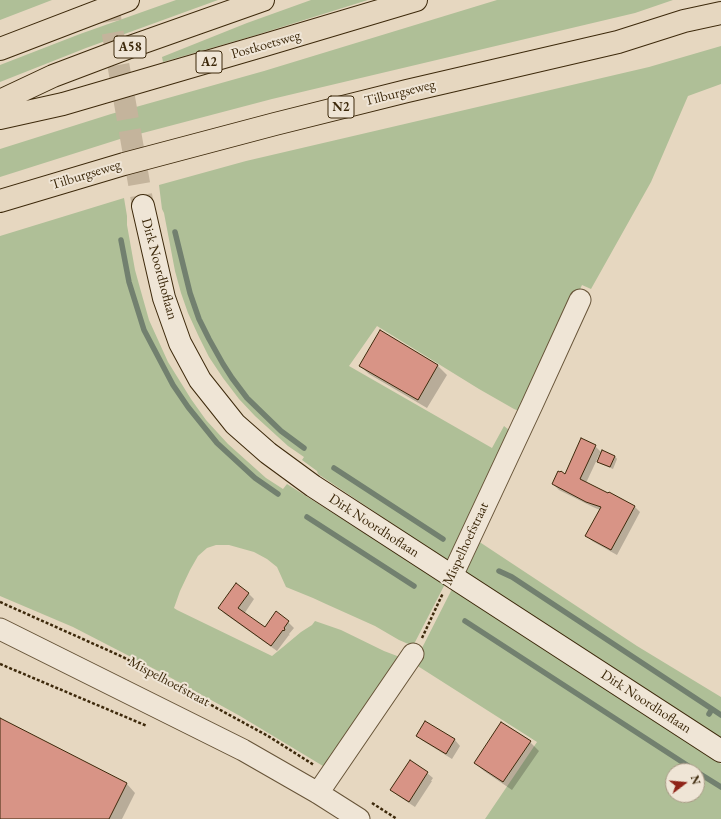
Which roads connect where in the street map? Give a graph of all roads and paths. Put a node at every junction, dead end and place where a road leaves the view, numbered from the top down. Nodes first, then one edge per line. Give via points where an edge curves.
1 (128, 0) edge
2 (263, 0) edge
3 (416, 0) edge
4 (721, 4) edge
5 (721, 13) edge
6 (684, 21) junction
7 (0, 49) edge
8 (0, 101) edge
9 (0, 118) edge
10 (0, 201) edge
11 (143, 206) tunnel mouth
12 (580, 300) dead end
13 (452, 576) junction
14 (0, 602) edge
15 (0, 629) edge
16 (413, 654) joint
17 (0, 664) edge
18 (151, 728) dead end
19 (721, 751) edge
20 (330, 776) junction
21 (318, 793) junction
22 (370, 802) dead end
23 (358, 819) edge
24 (397, 819) edge

1 - 7 highway
2 - 8 highway, A58 via 128,48
3 - 9 highway, Postkoetsweg / A2 via 63,104
4 - 6 highway
5 - 6 highway, N2
6 - 10 highway, Tilburgseweg / N2 via 618,42 260,128 124,164
11 - 13 street, Dirk Noordhoflaan via 164,298 180,343 200,380 235,424 268,453 308,482
12 - 13 street, Mispelhoefstraat
13 - 16 path, Mispelhoefstraat
13 - 19 street, Dirk Noordhoflaan
14 - 20 path, Mispelhoefstraat via 123,657 268,736
15 - 21 street, Mispelhoefstraat via 244,750
16 - 20 street
17 - 18 path
20 - 21 street
21 - 23 street, Mispelhoefstraat
22 - 24 path

